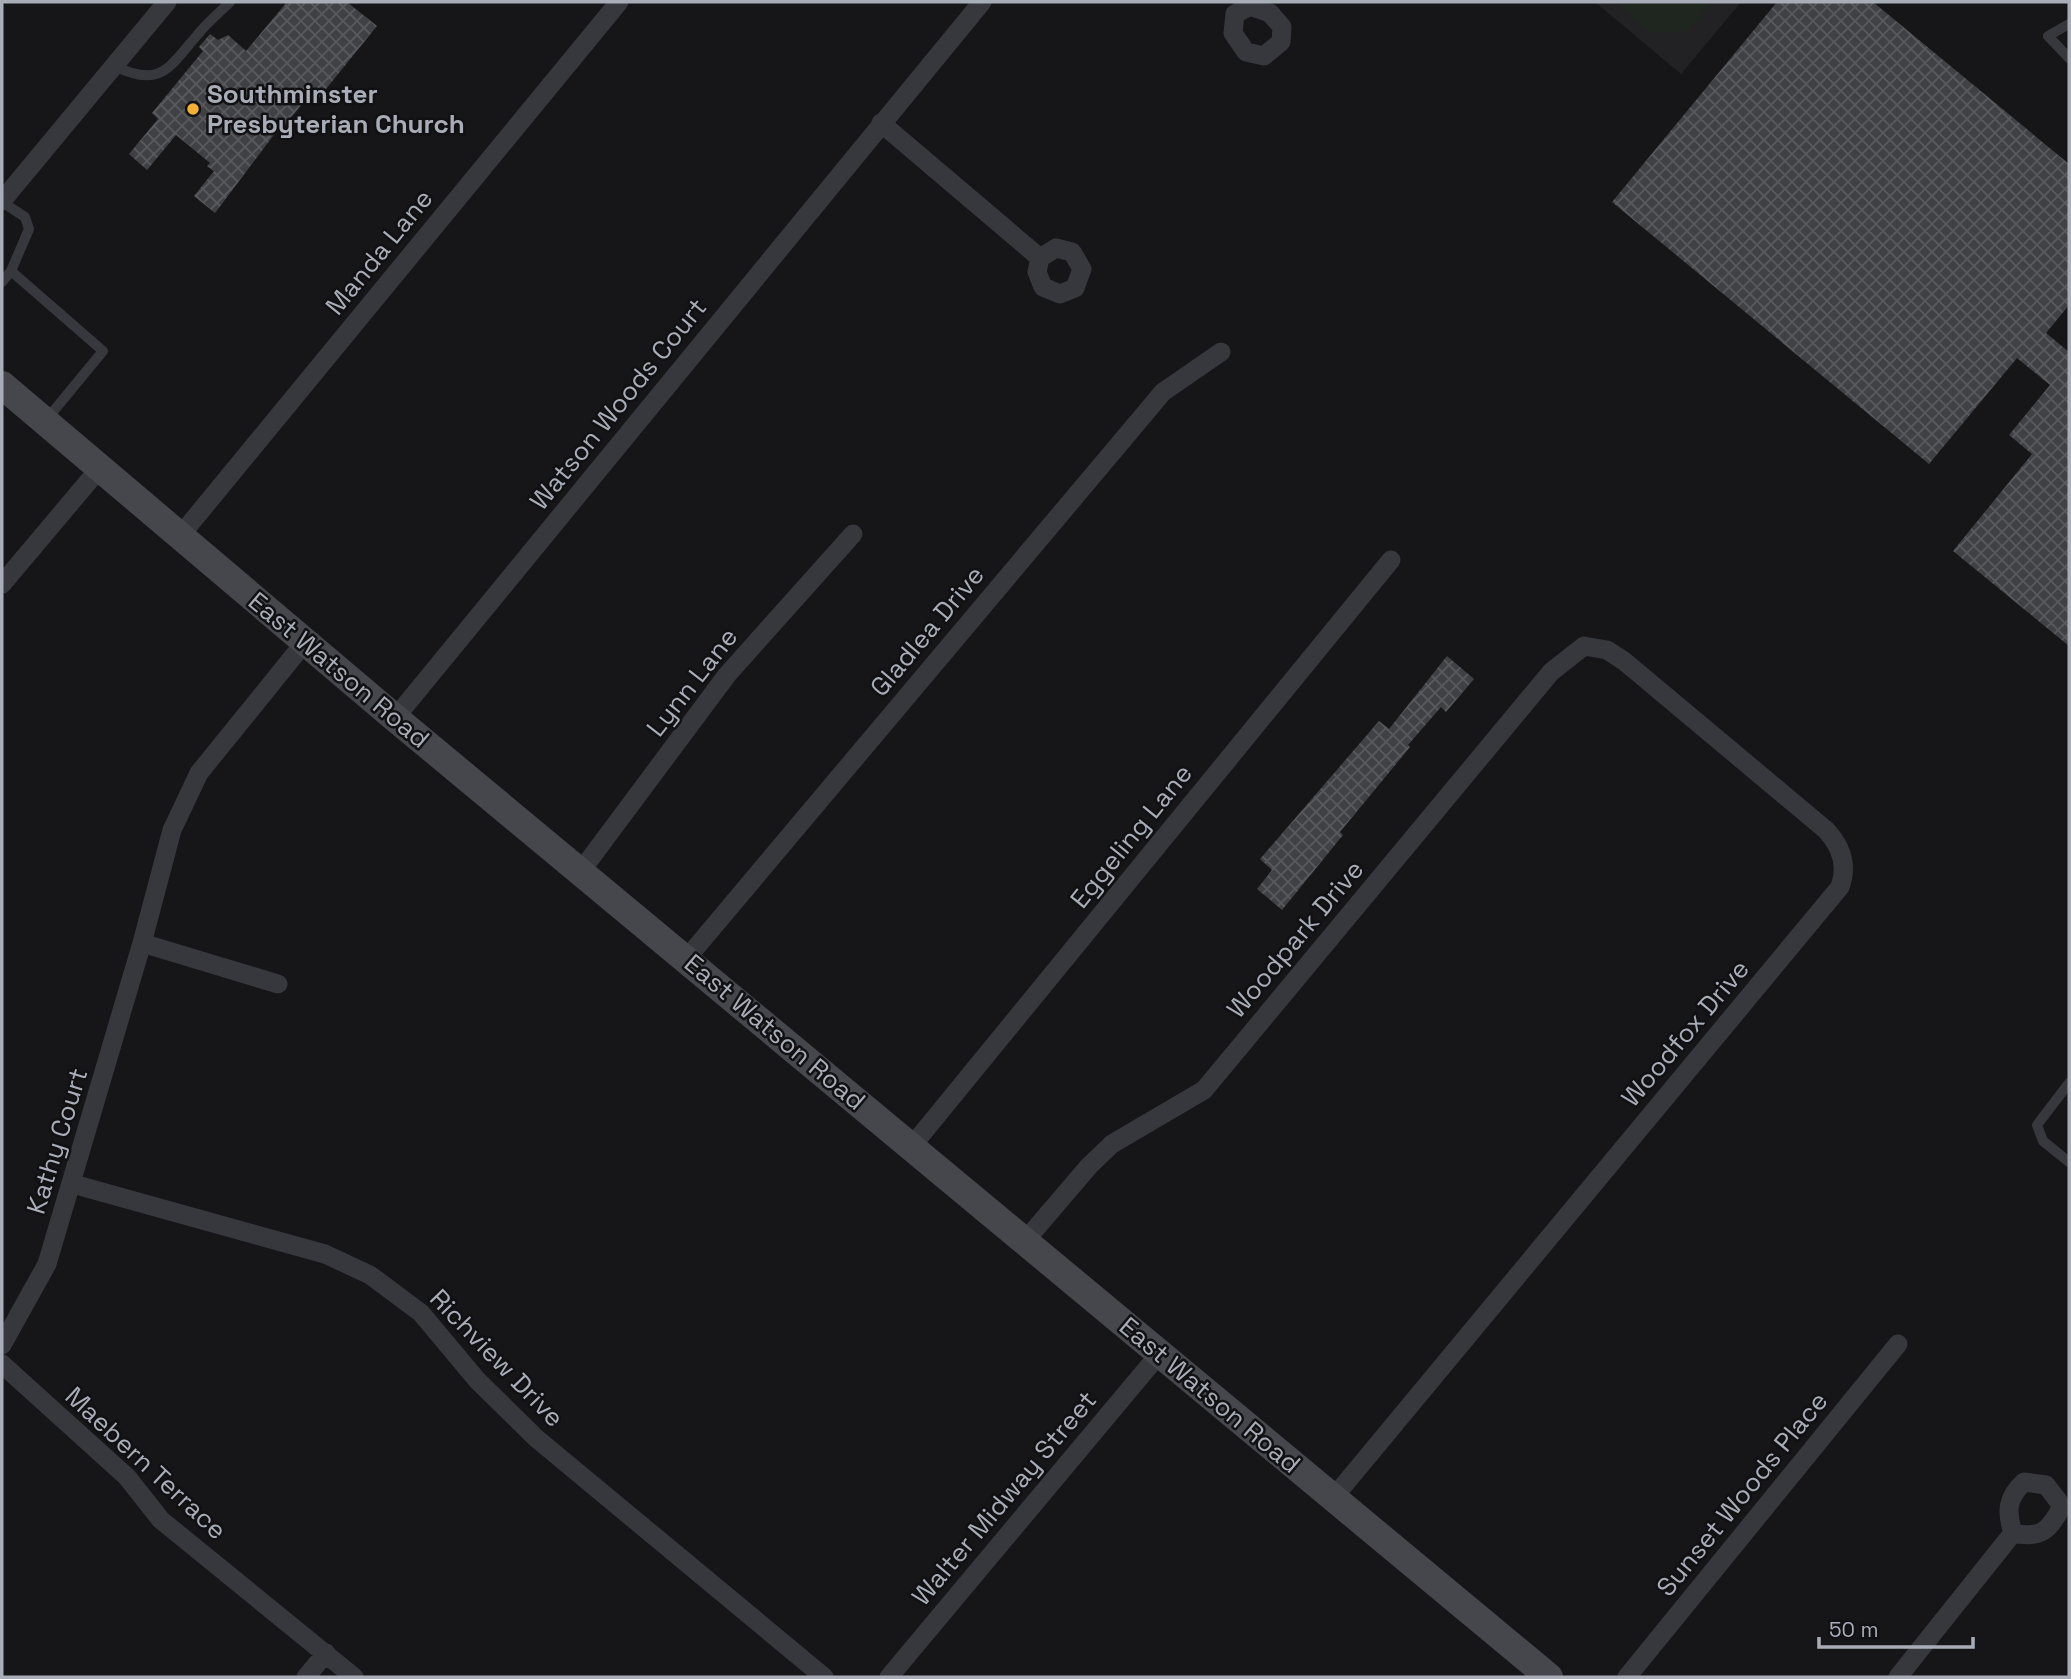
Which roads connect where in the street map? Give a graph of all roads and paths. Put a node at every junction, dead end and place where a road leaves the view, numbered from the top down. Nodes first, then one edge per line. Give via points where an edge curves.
1 (167, 2) edge
2 (230, 2) edge
3 (619, 2) edge
4 (982, 2) edge
5 (2069, 24) edge
6 (2069, 58) edge
7 (114, 66) junction
8 (881, 123) junction
9 (2, 202) edge
10 (1040, 258) dead end
11 (11, 271) junction
12 (2, 282) edge
13 (1221, 352) dead end
14 (2, 385) edge
15 (45, 422) junction
16 (99, 469) junction
17 (853, 534) dead end
18 (180, 536) junction
19 (1391, 560) dead end
20 (2, 584) edge
21 (305, 642) junction
22 (1584, 646) joint
23 (395, 718) junction
24 (581, 871) junction
25 (142, 943) junction
26 (687, 958) junction
27 (278, 984) dead end
28 (2069, 1083) edge
29 (912, 1146) junction
30 (2069, 1162) edge
31 (73, 1184) junction
32 (1025, 1241) junction
33 (1898, 1344) dead end
34 (2, 1345) edge
35 (1160, 1353) junction
36 (2, 1364) edge
37 (1334, 1497) junction
38 (2013, 1533) dead end
39 (326, 1653) junction
40 (306, 1677) edge
41 (354, 1677) edge
42 (824, 1677) edge
43 (889, 1677) edge
44 (1549, 1677) edge
45 (1627, 1677) edge
46 (1898, 1677) edge

1 - 7 street
2 - 7 lane via 171,68 137,77
3 - 18 street, Manda Lane
4 - 8 street, Watson Woods Court
5 - 6 lane via 2048,36
7 - 9 street
8 - 10 street
8 - 23 street, Watson Woods Court
9 - 11 lane via 24,217 29,229
11 - 12 lane
11 - 15 lane via 103,351
13 - 26 street, Gladlea Drive via 1163,392
14 - 15 street, East Watson Road
15 - 16 street, East Watson Road
16 - 18 street, East Watson Road
16 - 20 street
17 - 24 street, Lynn Lane via 727,675
18 - 21 street, East Watson Road
19 - 29 street, Eggeling Lane
21 - 23 street, East Watson Road
21 - 25 street, Kathy Court via 199,773 172,830
22 - 32 street, Woodpark Drive via 1551,672 1204,1090 1112,1144
22 - 37 street, Woodfox Drive via 1606,650 1624,661 1826,830 1839,844 1845,875 1840,887
23 - 24 street, East Watson Road
24 - 26 street, East Watson Road
25 - 27 street
25 - 31 street, Kathy Court
26 - 29 street, East Watson Road
28 - 30 lane via 2036,1125 2043,1141
29 - 32 street, East Watson Road
31 - 34 street, Kathy Court via 47,1265
31 - 42 street, Richview Drive via 325,1254 370,1275 421,1313 477,1380 536,1438
32 - 35 street, East Watson Road
33 - 45 street, Sunset Woods Place
35 - 37 street, East Watson Road
35 - 43 street, Walter Midway Street
36 - 39 street, Maebern Terrace via 127,1477 161,1520
37 - 44 street, East Watson Road
38 - 46 street
39 - 40 street
39 - 41 street, Maebern Terrace

